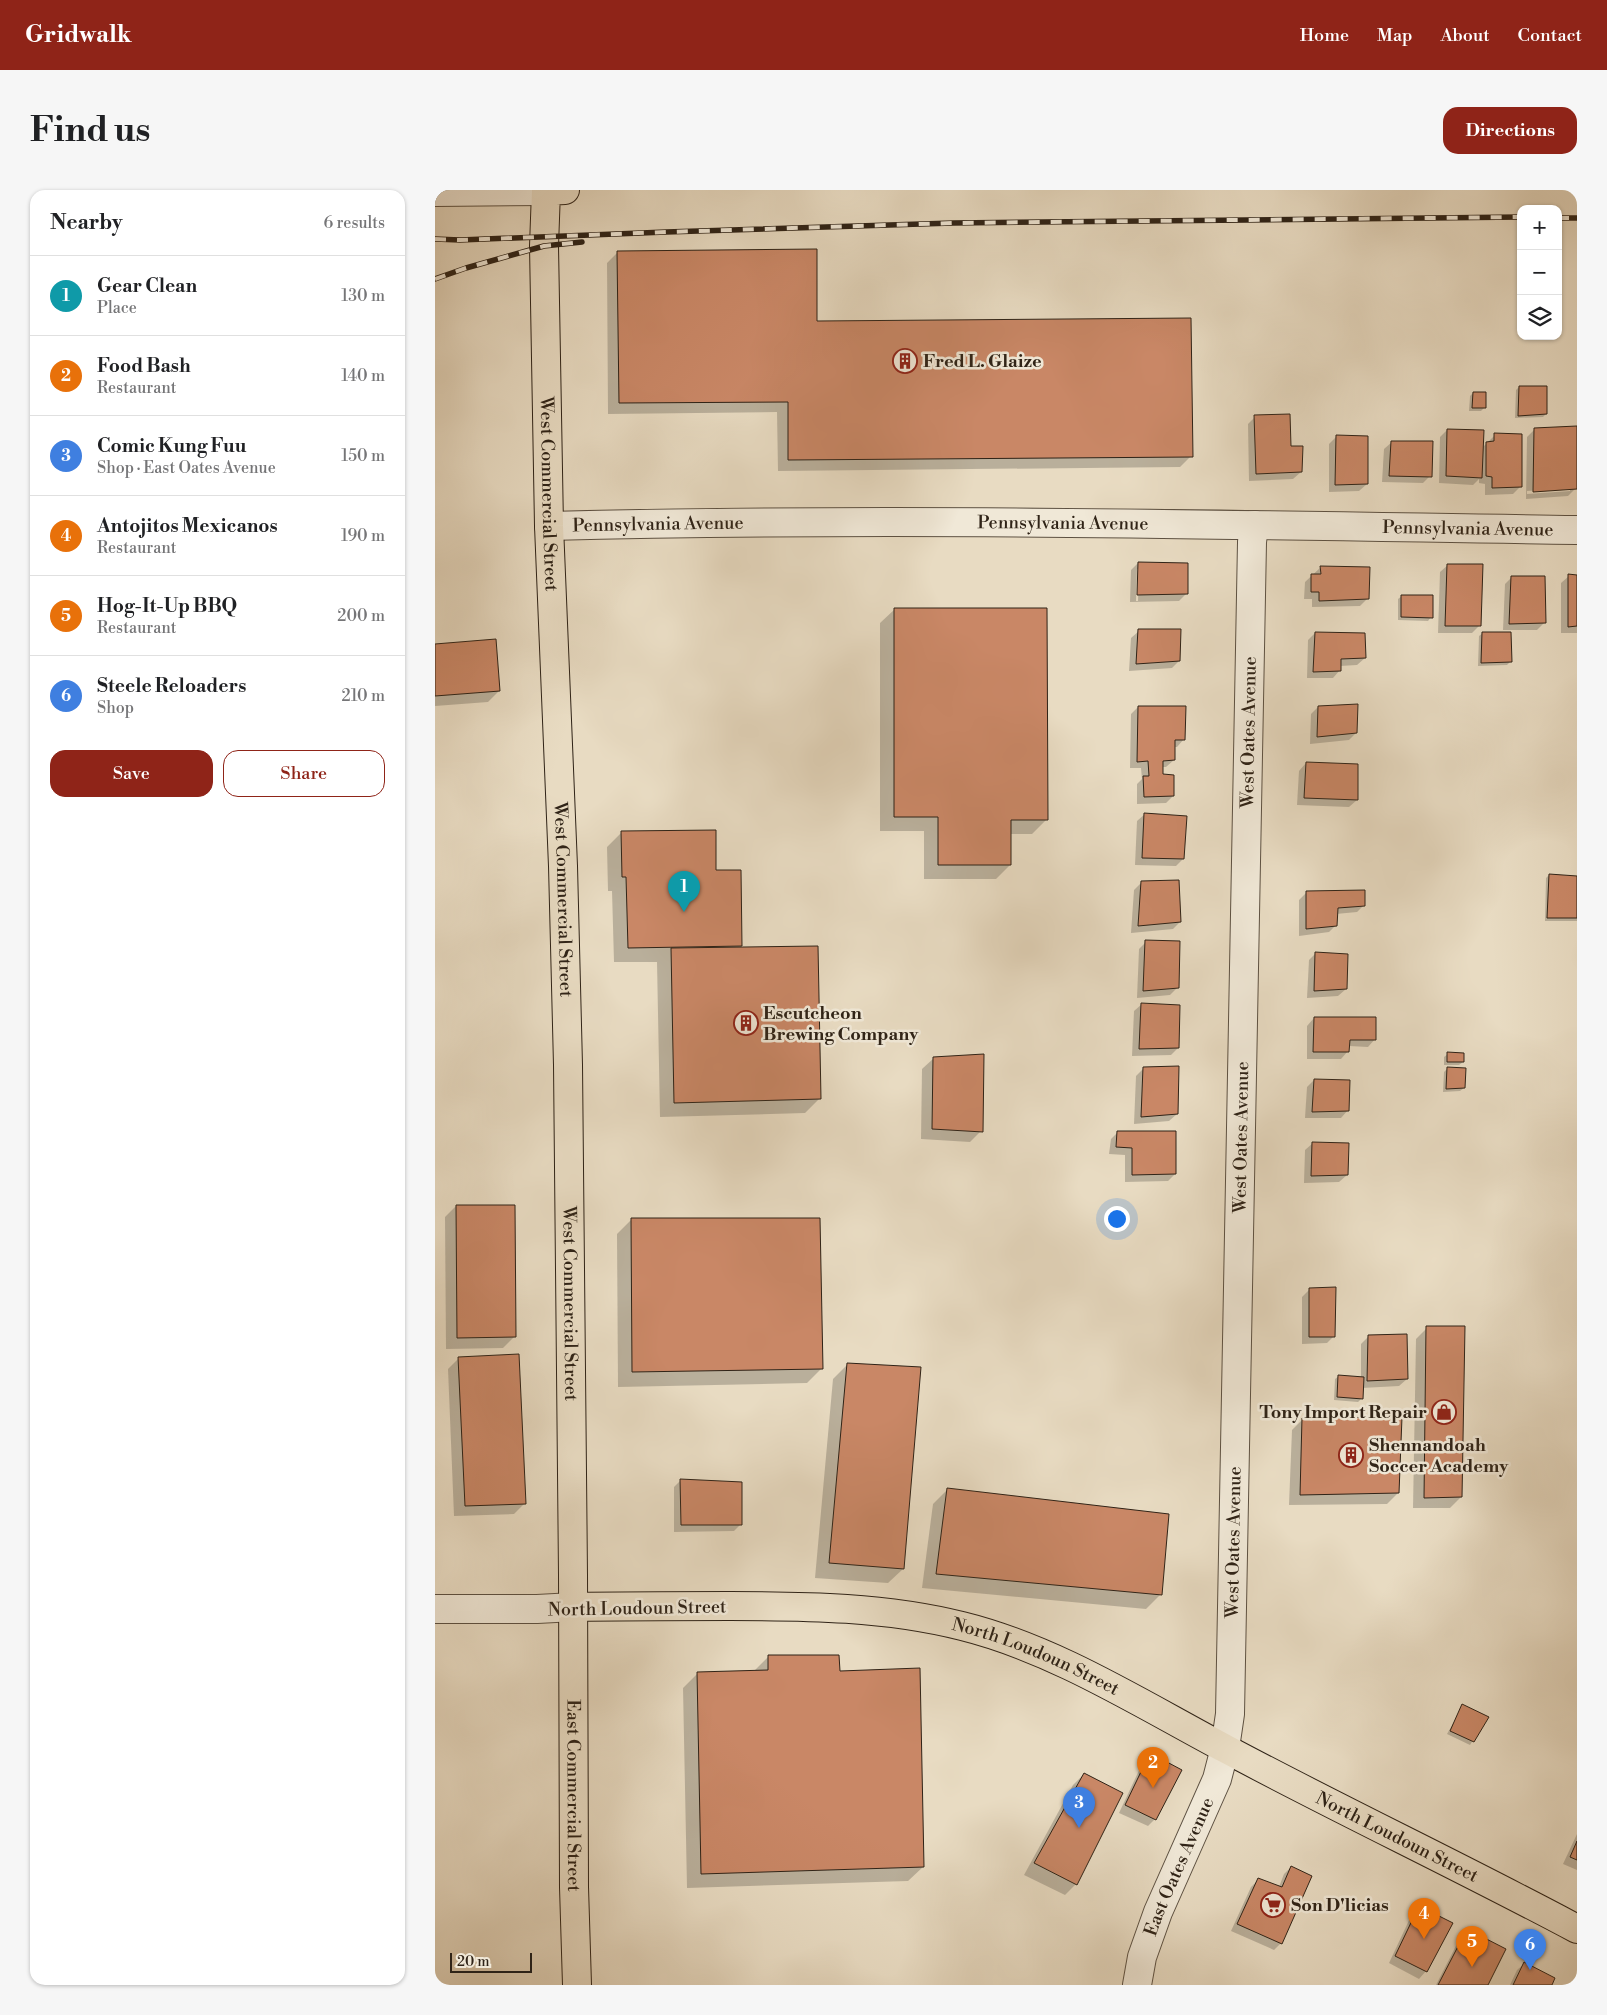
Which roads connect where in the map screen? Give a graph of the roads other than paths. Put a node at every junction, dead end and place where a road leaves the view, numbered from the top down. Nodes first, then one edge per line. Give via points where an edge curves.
1 (565, 190) edge
2 (546, 191) edge
3 (435, 192) edge
4 (1254, 525) junction
5 (549, 526) junction
6 (1577, 530) edge
7 (574, 1607) junction
8 (435, 1609) edge
9 (1225, 1748) junction
10 (1577, 1928) edge
11 (577, 1985) edge
12 (1137, 1985) edge

1 - 2 main road
2 - 3 street
2 - 5 main road, West Commercial Street
4 - 5 street, Pennsylvania Avenue via 677,522
4 - 6 street, Pennsylvania Avenue
4 - 9 street, West Oates Avenue via 1230,1714
5 - 7 main road, West Commercial Street via 564,906
7 - 8 street, North Loudoun Street
7 - 9 main road, North Loudoun Street via 854,1608 961,1626 1009,1640 1078,1670
7 - 11 main road, East Commercial Street
9 - 10 main road, North Loudoun Street
9 - 12 street, East Oates Avenue via 1217,1779 1142,1956

